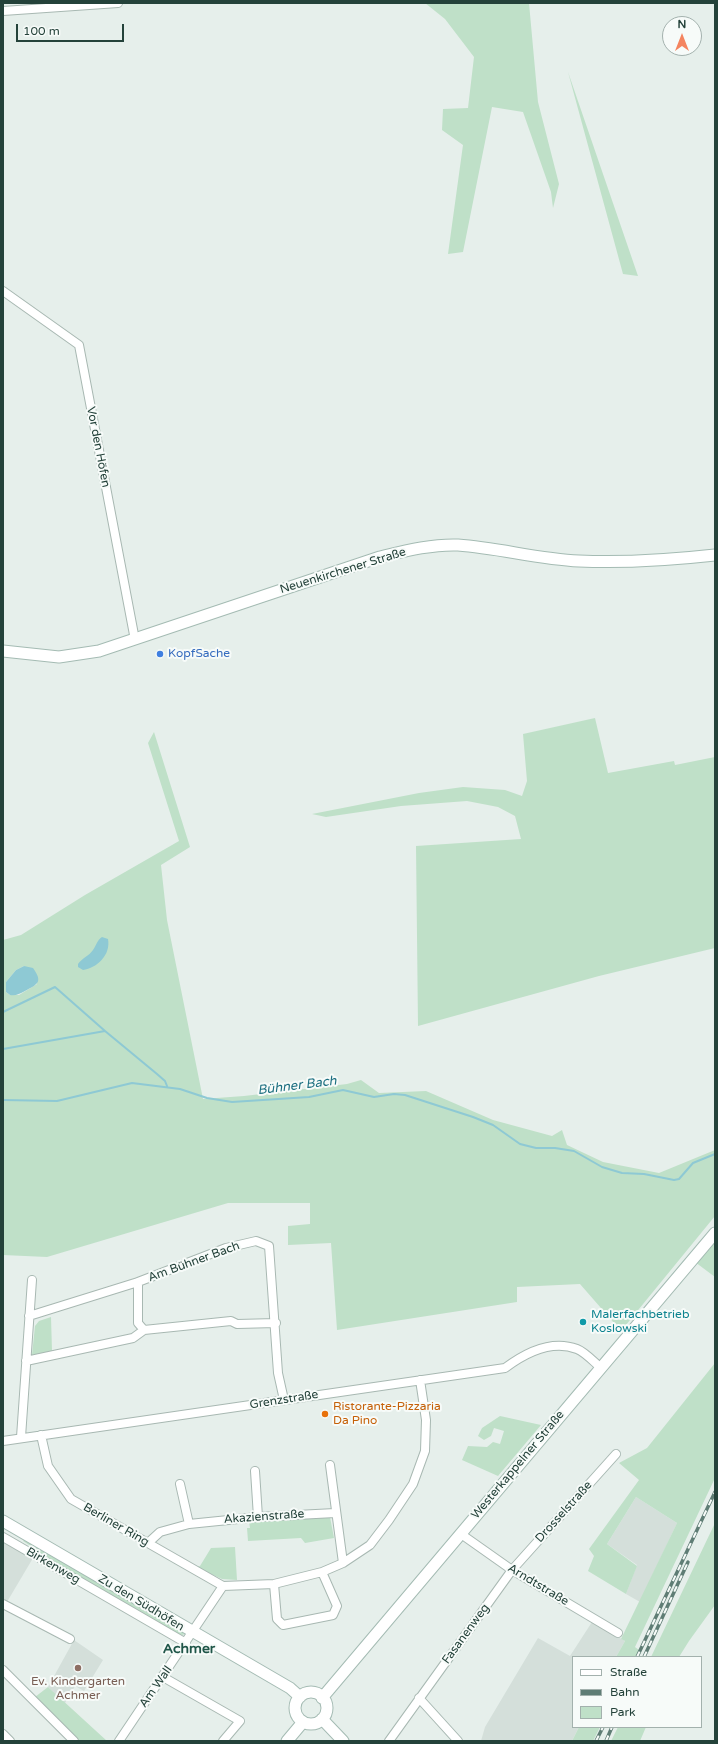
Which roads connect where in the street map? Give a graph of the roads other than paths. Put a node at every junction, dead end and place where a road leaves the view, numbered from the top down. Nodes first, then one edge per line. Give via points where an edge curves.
1 (118, 3) edge
2 (3, 11) edge
3 (3, 291) edge
4 (715, 555) edge
5 (135, 640) junction
6 (3, 651) edge
7 (715, 1232) edge
8 (32, 1280) dead end
9 (138, 1282) junction
10 (30, 1316) junction
11 (276, 1323) junction
12 (144, 1330) junction
13 (26, 1361) junction
14 (601, 1368) junction
15 (420, 1380) junction
16 (284, 1400) junction
17 (41, 1435) junction
18 (21, 1437) junction
19 (3, 1441) edge
20 (616, 1454) dead end
21 (330, 1465) dead end
22 (255, 1471) dead end
23 (180, 1484) dead end
24 (336, 1513) junction
25 (258, 1517) junction
26 (3, 1521) edge
27 (189, 1524) junction
28 (461, 1534) junction
29 (3, 1537) edge
30 (148, 1543) junction
31 (343, 1563) junction
32 (512, 1570) junction
33 (322, 1572) junction
34 (274, 1584) junction
35 (223, 1586) junction
36 (3, 1604) edge
37 (193, 1633) junction
38 (618, 1633) dead end
39 (70, 1639) dead end
40 (186, 1643) junction
41 (3, 1670) edge
42 (163, 1677) junction
43 (300, 1697) junction
44 (322, 1698) junction
45 (419, 1698) junction
46 (322, 1719) junction
47 (303, 1722) junction
48 (3, 1734) edge
49 (10, 1741) edge
50 (74, 1741) edge
51 (119, 1741) edge
52 (223, 1741) edge
53 (287, 1741) edge
54 (343, 1741) edge
55 (389, 1741) edge
56 (458, 1741) edge

1 - 2 street
3 - 5 street, Vor den Höfen via 78,345
4 - 5 street, Neuenkirchener Straße via 671,560 610,562 576,561 457,545 417,548 380,557
5 - 6 street, Neuenkirchener Straße via 99,651 59,657
7 - 14 street, Westerkappelner Straße
8 - 10 street
9 - 10 street, Am Bühner Bach
9 - 11 street, Am Bühner Bach via 226,1248 256,1241 269,1246
9 - 12 street, Am Bühner Bach via 138,1323
10 - 13 street
11 - 12 street via 236,1324 231,1321
11 - 16 street, Am Bühner Bach via 278,1373
12 - 13 street via 133,1338
13 - 18 street
14 - 15 street, Grenzstraße via 577,1349 558,1346 536,1349 505,1368
14 - 28 street, Westerkappelner Straße via 525,1455
15 - 16 street, Grenzstraße
15 - 31 street via 426,1420 425,1451 412,1484 370,1544
16 - 17 street, Grenzstraße
17 - 18 street, Grenzstraße
17 - 30 street, Berliner Ring via 48,1466 71,1499
18 - 19 street, Grenzstraße
20 - 32 street, Drosselstraße
21 - 24 street
22 - 25 street
23 - 27 street
24 - 25 street, Akazienstraße
24 - 31 street
25 - 27 street, Akazienstraße
26 - 37 street, Zu den Südhöfen
27 - 30 street, Akazienstraße via 160,1532
28 - 32 street, Arndtstraße
28 - 44 street, Westerkappelner Straße
29 - 40 street, Birkenweg
30 - 35 street, Berliner Ring
31 - 33 street
32 - 38 street, Arndtstraße
32 - 45 street, Fasanenweg
33 - 34 street
33 - 34 street via 337,1606 333,1615 283,1625 277,1619
34 - 35 street
35 - 37 street
36 - 39 street
37 - 40 street, Am Wall
37 - 43 street, Zu den Südhöfen via 290,1688
40 - 42 street, Am Wall
41 - 50 street
42 - 51 street, Am Wall
42 - 52 street via 240,1721
43 - 44 street via 314,1693
43 - 47 street via 295,1710
44 - 46 street via 326,1706
45 - 55 street, Fasanenweg
45 - 56 street
46 - 47 street via 313,1724
46 - 54 street
47 - 53 street
48 - 49 street

